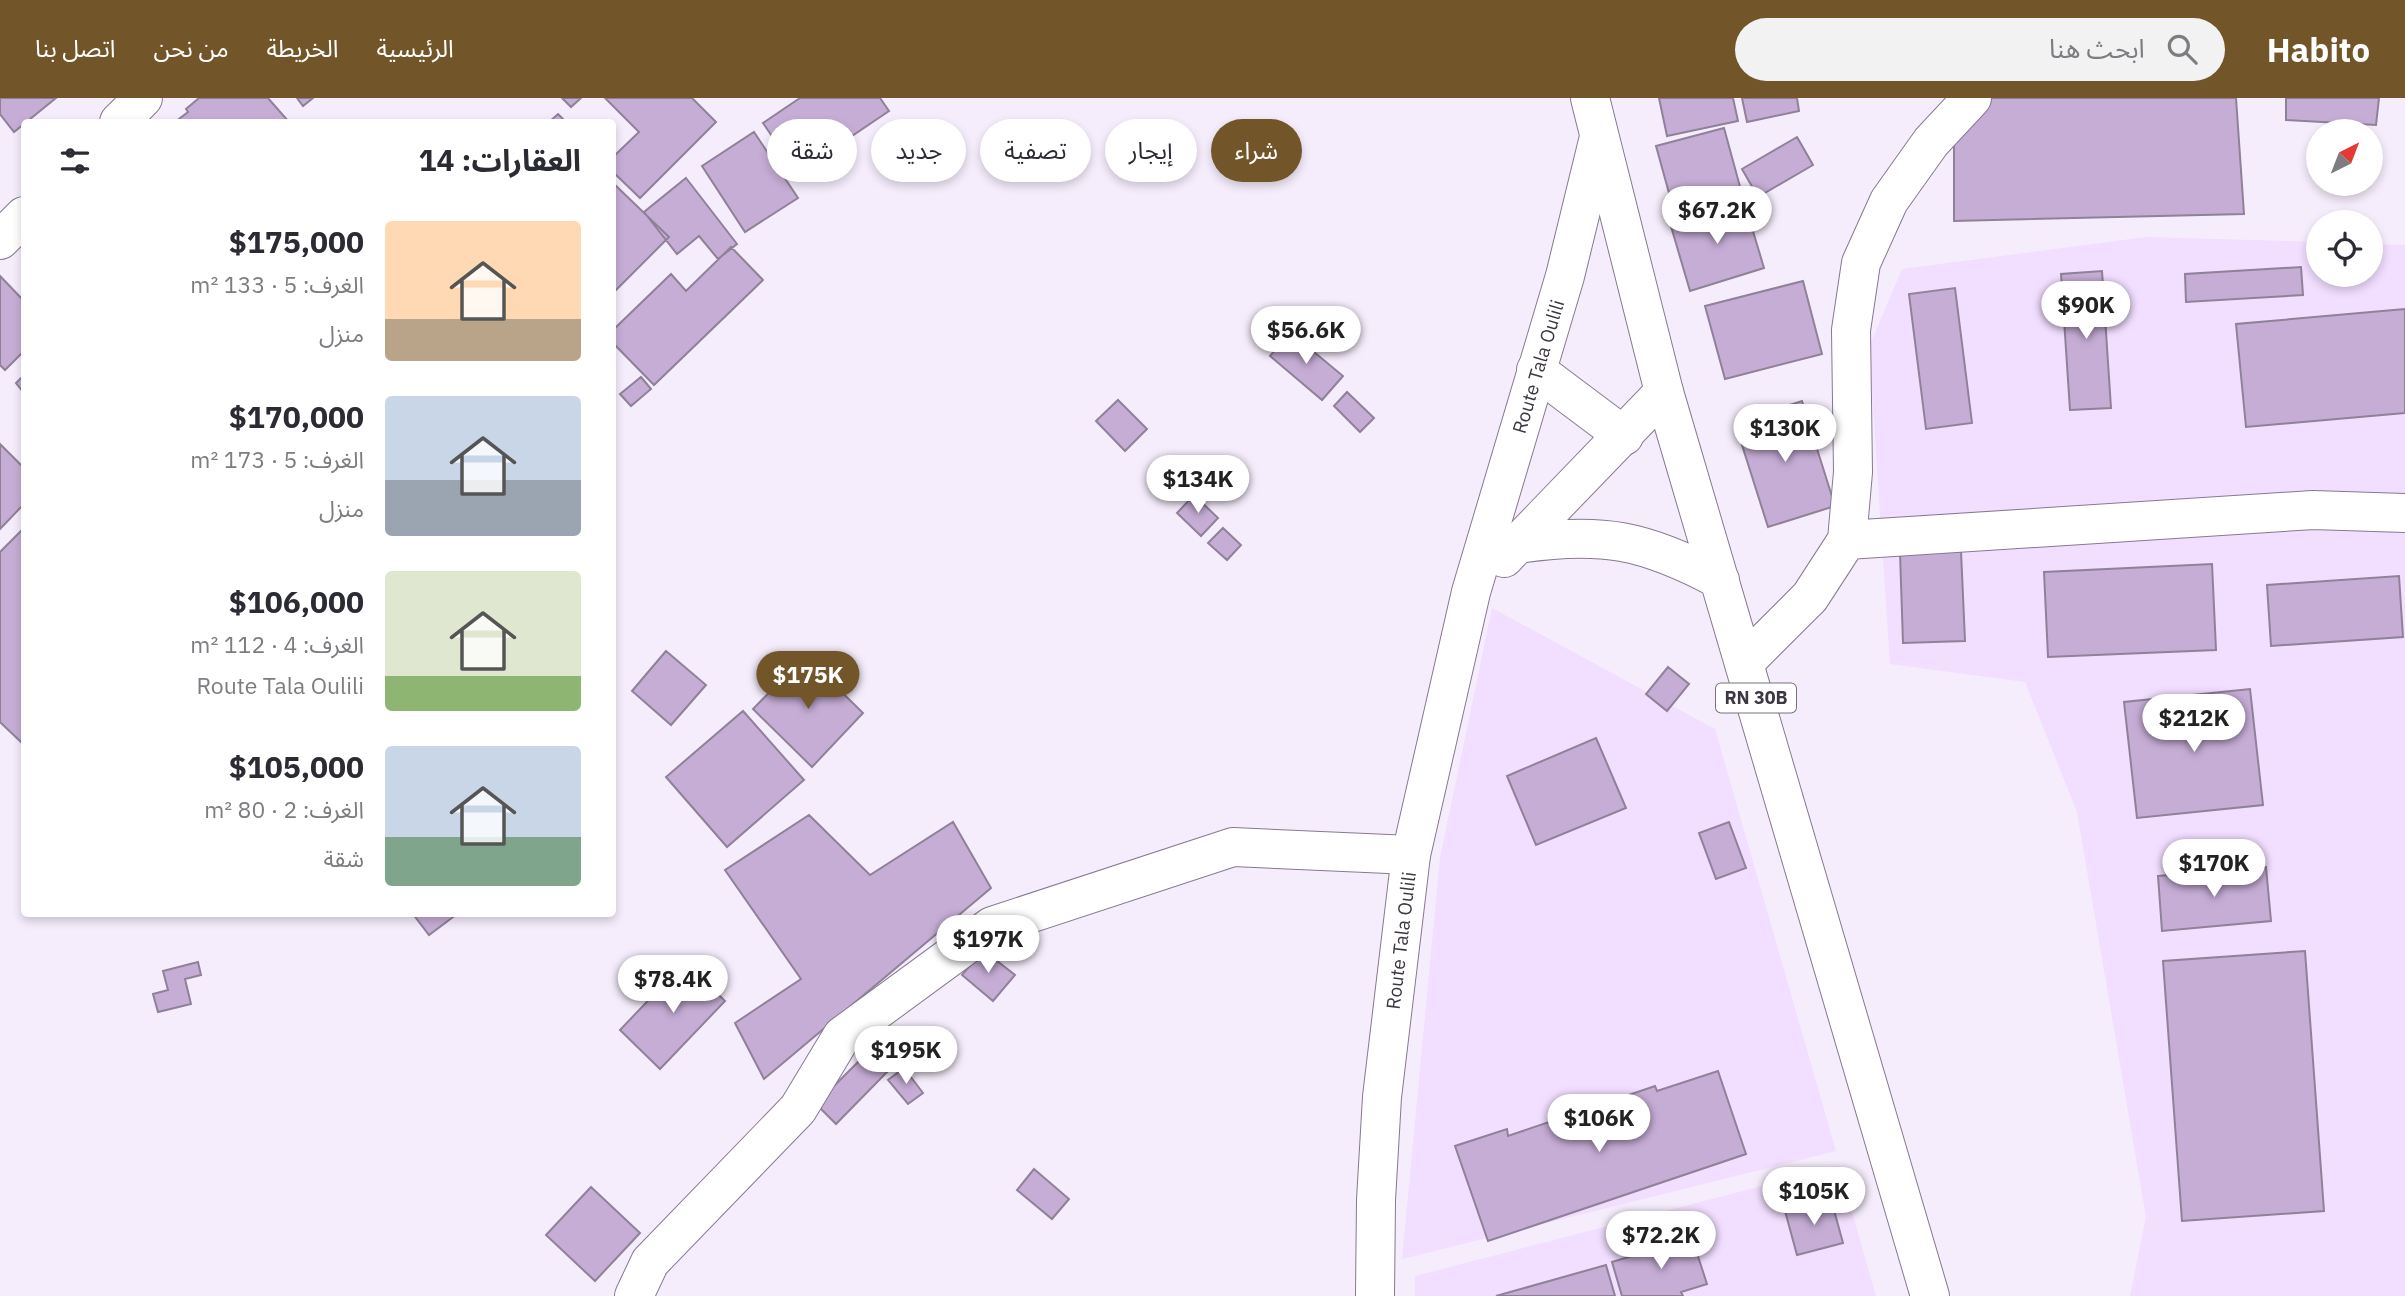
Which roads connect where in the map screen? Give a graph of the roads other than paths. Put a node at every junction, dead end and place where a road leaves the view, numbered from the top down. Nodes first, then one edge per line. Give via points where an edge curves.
1 (143, 98) edge
2 (1590, 98) edge
3 (1972, 98) edge
4 (122, 119) edge
5 (1599, 137) junction
6 (21, 219) edge
7 (0, 240) edge
8 (1536, 370) junction
9 (1664, 392) junction
10 (1624, 436) junction
11 (2405, 513) edge
12 (1847, 540) junction
13 (1518, 544) junction
14 (1720, 580) junction
15 (1471, 592) junction
16 (1745, 662) junction
17 (1412, 855) junction
18 (634, 1296) edge
19 (1375, 1296) edge
20 (1930, 1296) edge

1 - 4 street
2 - 5 street, RN 30B
3 - 12 street via 1931,142 1889,201 1861,263 1850,330 1853,472
5 - 8 street, Route Tala Oulili
5 - 9 street, RN 30B
6 - 7 street
8 - 10 street
8 - 15 street, Route Tala Oulili
9 - 10 street
9 - 14 street, RN 30B
10 - 13 street
11 - 12 street via 2313,510
12 - 16 street via 1810,597
13 - 14 street via 1560,537 1602,538 1683,560
13 - 15 street
14 - 16 street, RN 30B
15 - 17 street, Route Tala Oulili
16 - 20 street, RN 30B
17 - 18 street via 1233,847 992,926 842,1036 799,1109 650,1262
17 - 19 street, Route Tala Oulili via 1382,1097

